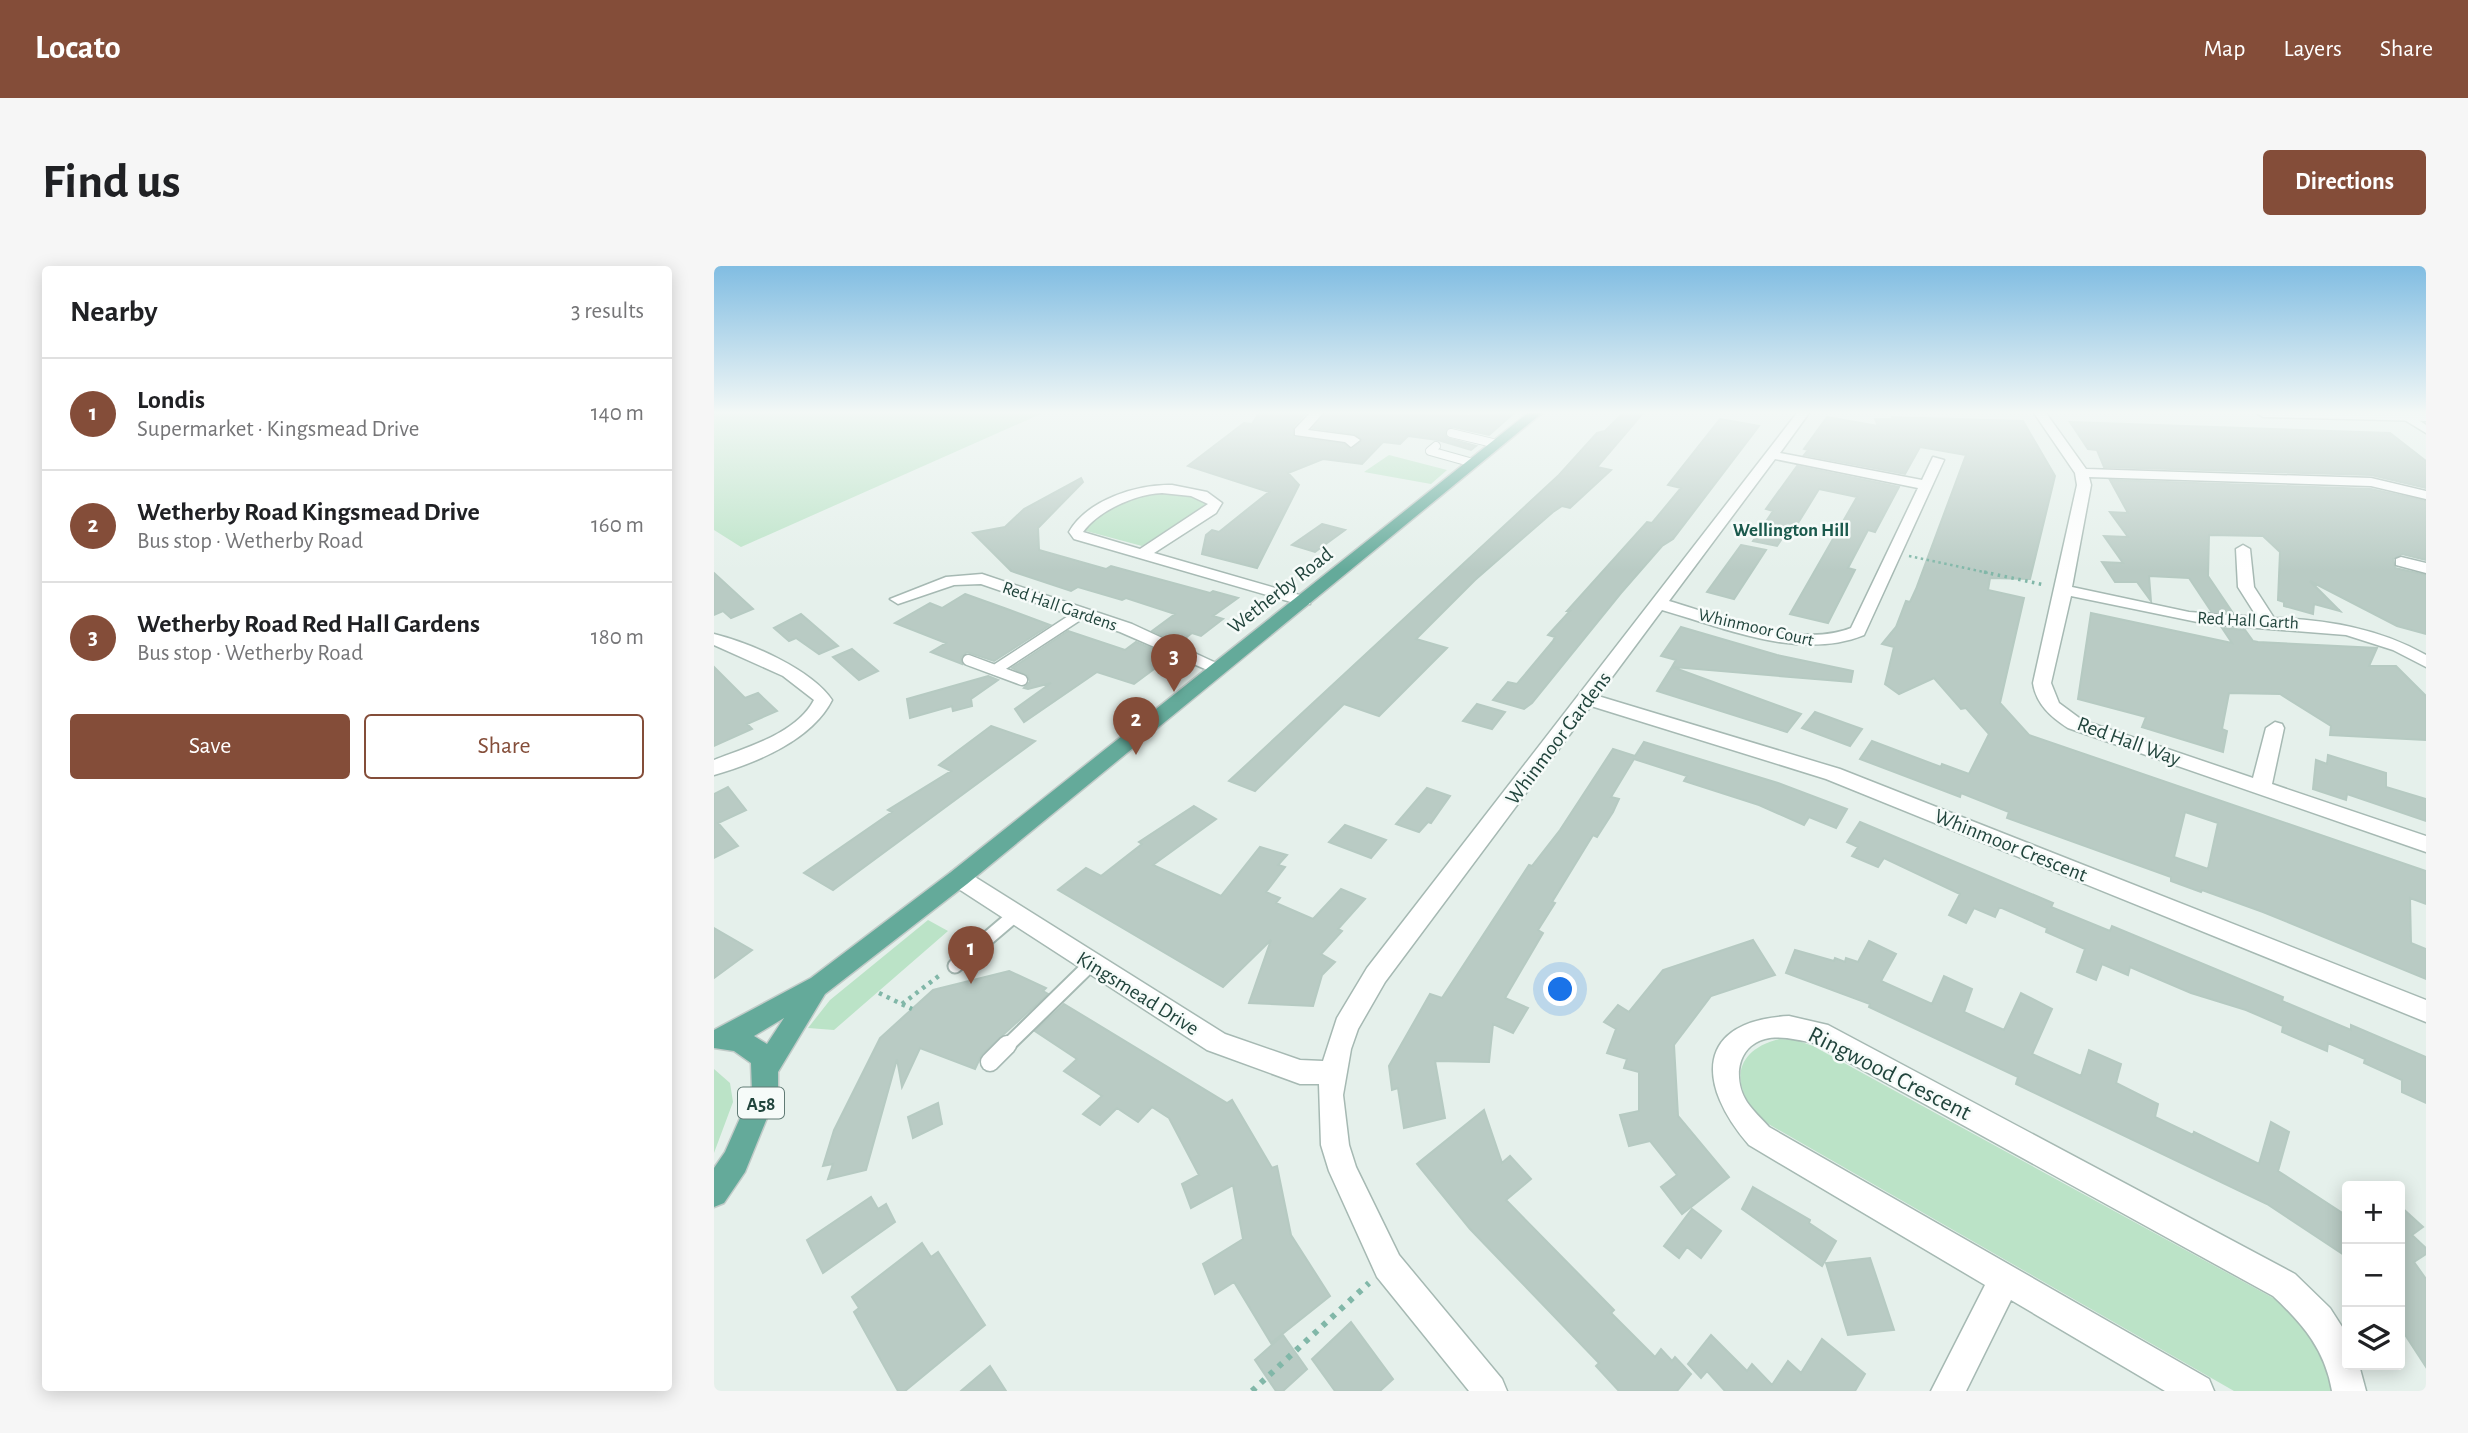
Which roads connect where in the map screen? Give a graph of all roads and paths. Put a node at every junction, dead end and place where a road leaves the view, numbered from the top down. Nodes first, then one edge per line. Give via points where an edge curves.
1 (1470, 466) edge
2 (1764, 466) edge
3 (1826, 466) edge
4 (1935, 466) edge
5 (2077, 466) edge
6 (2082, 473) junction
7 (1925, 485) junction
8 (2426, 495) edge
9 (2243, 549) dead end
10 (1895, 553) junction
11 (1142, 554) junction
12 (2401, 562) dead end
13 (2426, 568) edge
14 (2064, 590) junction
15 (898, 599) dead end
16 (1304, 601) junction
17 (1660, 604) junction
18 (1082, 613) junction
19 (2268, 622) junction
20 (714, 639) edge
21 (968, 660) dead end
22 (2426, 662) edge
23 (1219, 668) junction
24 (995, 670) junction
25 (1022, 680) dead end
26 (1588, 699) junction
27 (2275, 728) dead end
28 (714, 768) edge
29 (2261, 788) junction
30 (2426, 844) edge
31 (959, 878) junction
32 (1015, 915) junction
33 (1091, 964) junction
34 (956, 965) dead end
35 (924, 984) dead end
36 (820, 985) junction
37 (879, 993) dead end
38 (902, 1004) junction
39 (912, 1009) dead end
40 (2426, 1011) edge
41 (720, 1039) edge
42 (990, 1062) dead end
43 (765, 1069) junction
44 (1333, 1073) junction
45 (714, 1193) edge
46 (1388, 1266) junction
47 (2005, 1279) junction
48 (1252, 1391) edge
49 (1490, 1391) edge
50 (1948, 1391) edge
51 (2197, 1391) edge
52 (2349, 1391) edge

1 - 16 main road, Wetherby Road / A58
2 - 17 street, Whinmoor Gardens
3 - 7 street
4 - 7 street, Whinmoor Court
5 - 6 street
6 - 8 street via 2371,482
6 - 14 street, Red Hall Way via 2084,485
7 - 10 street, Whinmoor Court
9 - 19 street via 2246,587
10 - 14 path
10 - 17 street, Whinmoor Court via 1858,631 1841,640 1801,641
11 - 11 street via 1079,536 1077,528 1084,520 1147,490 1213,500 1211,510
11 - 16 street
12 - 13 street
14 - 19 street, Red Hall Garth via 2188,616
14 - 29 street, Red Hall Way via 2042,682 2042,691 2053,708 2075,724
15 - 18 street, Red Hall Gardens via 952,580 974,578
16 - 23 main road, Wetherby Road / A58
17 - 26 street, Whinmoor Gardens
18 - 23 street, Red Hall Gardens
18 - 24 lane
19 - 22 street, Red Hall Garth via 2356,630
20 - 28 street via 800,680 822,700 821,709 799,729
21 - 24 lane
23 - 31 main road, Wetherby Road / A58
24 - 25 lane
26 - 40 street, Whinmoor Crescent via 1833,774
26 - 44 street, Whinmoor Gardens via 1376,975 1346,1026
27 - 29 street
29 - 30 street, Red Hall Way
31 - 32 street, Kingsmead Drive
31 - 36 main road, Wetherby Road / A58
32 - 33 street, Kingsmead Drive
32 - 34 lane
33 - 42 lane
33 - 44 street, Kingsmead Drive via 1216,1042 1300,1072
35 - 38 path
36 - 41 main road, A58
36 - 43 main road, A58
37 - 38 path
38 - 39 path
41 - 43 main road, A58 via 753,1047 764,1059
43 - 45 main road, A58 via 765,1091 751,1128
44 - 46 street, Whinmoor Gardens via 1335,1144
46 - 48 path
46 - 49 street, Whinmoor Gardens
47 - 50 street
47 - 51 street, Ringwood Crescent
47 - 52 street, Ringwood Crescent via 1759,1136 1740,1119 1728,1099 1723,1077 1727,1057 1738,1041 1775,1024 1819,1033 2284,1285 2311,1308 2333,1336 2346,1366

